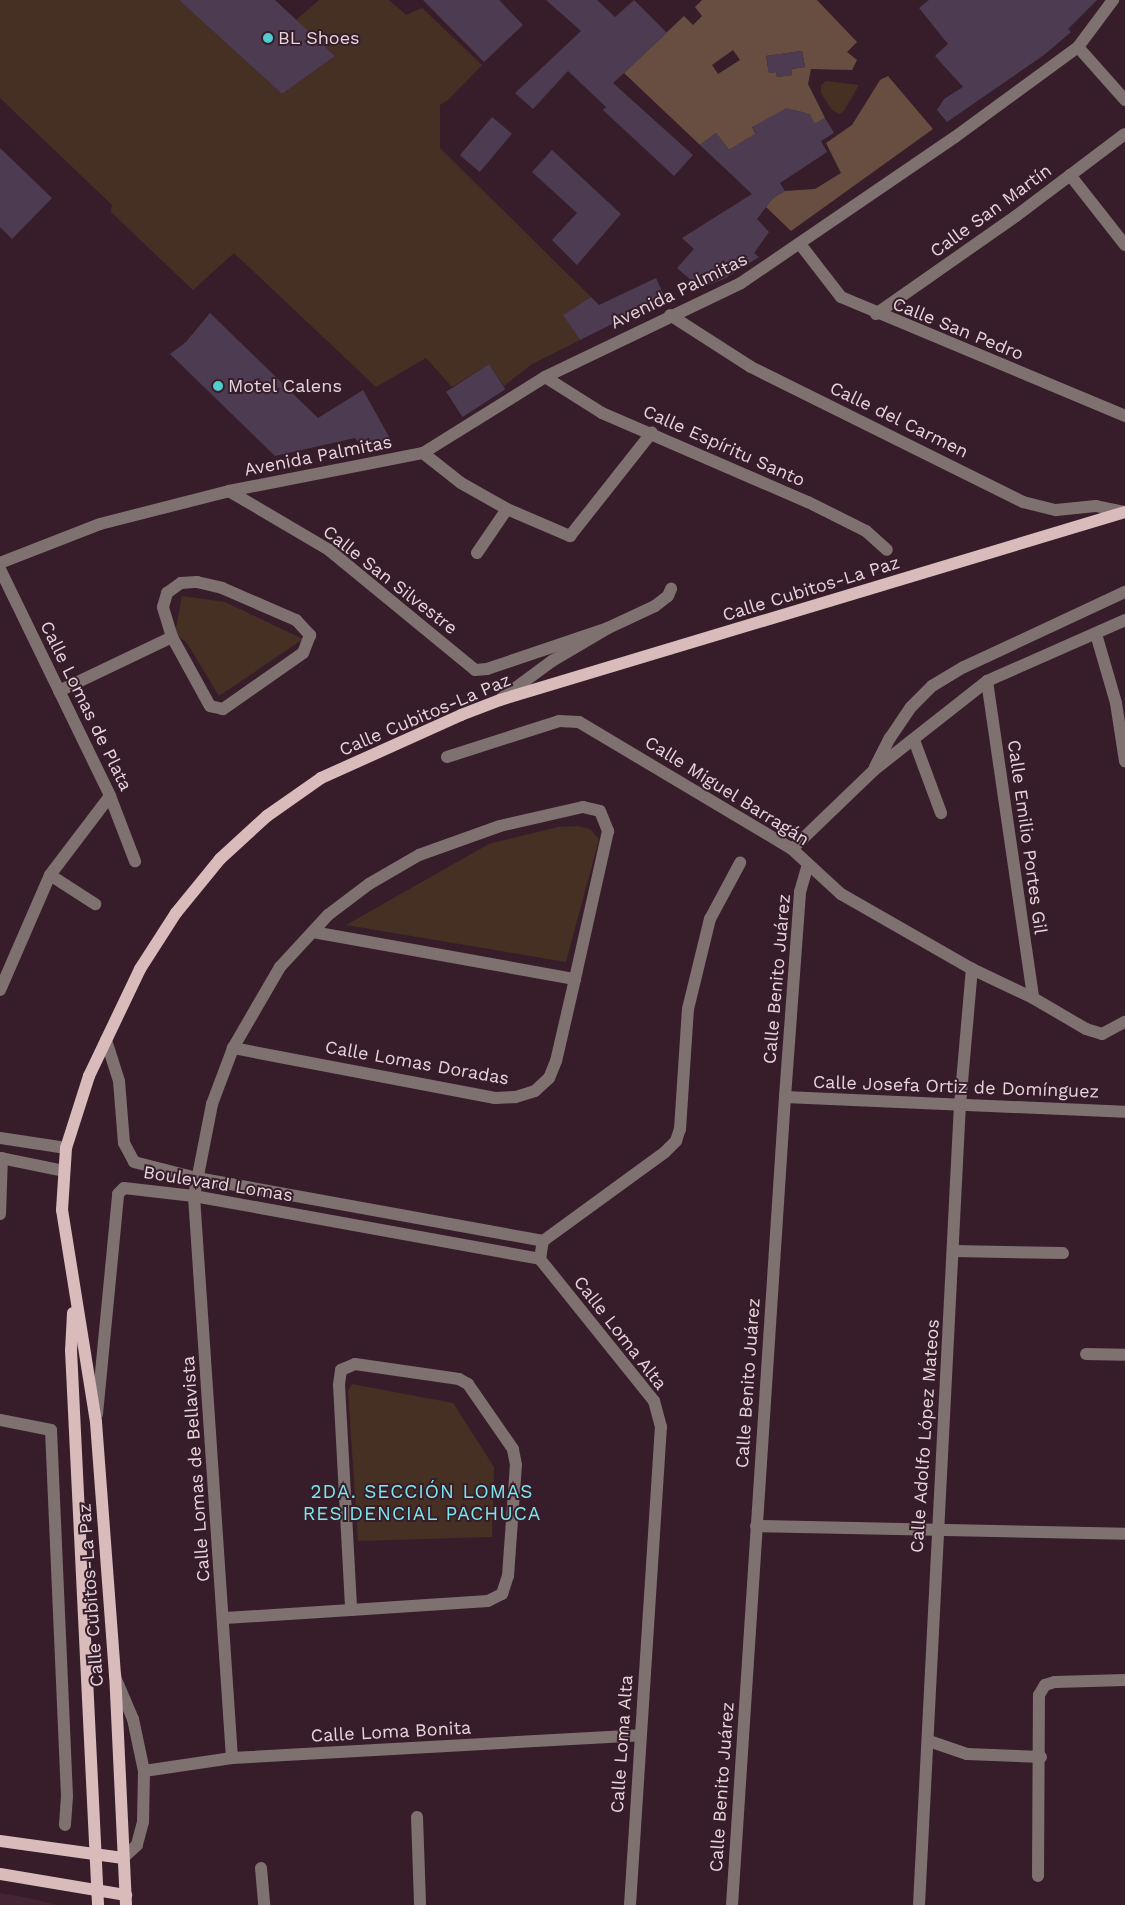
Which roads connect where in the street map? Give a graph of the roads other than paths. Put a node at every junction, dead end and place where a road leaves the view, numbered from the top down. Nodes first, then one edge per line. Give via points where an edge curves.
1 (1112, 0) edge
2 (1078, 47) junction
3 (1125, 100) edge
4 (1125, 134) edge
5 (1070, 175) junction
6 (800, 244) junction
7 (1125, 245) edge
8 (876, 314) junction
9 (670, 315) junction
10 (545, 377) junction
11 (1125, 416) edge
12 (652, 432) junction
13 (423, 452) junction
14 (230, 492) junction
15 (507, 509) junction
16 (1125, 512) edge
17 (887, 550) dead end
18 (477, 553) dead end
19 (0, 563) edge
20 (0, 569) edge
21 (671, 589) dead end
22 (1125, 592) edge
23 (1125, 620) edge
24 (608, 628) junction
25 (1096, 634) junction
26 (172, 637) junction
27 (987, 681) junction
28 (59, 691) junction
29 (500, 700) junction
30 (914, 740) junction
31 (447, 757) dead end
32 (1125, 761) edge
33 (874, 770) junction
34 (110, 796) junction
35 (942, 813) dead end
36 (792, 848) junction
37 (135, 861) dead end
38 (740, 863) dead end
39 (808, 864) junction
40 (50, 875) junction
41 (95, 904) dead end
42 (313, 932) junction
43 (972, 969) junction
44 (575, 979) junction
45 (0, 990) edge
46 (1033, 998) junction
47 (1125, 1022) edge
48 (106, 1040) junction
49 (233, 1048) junction
50 (785, 1097) junction
51 (960, 1106) junction
52 (1125, 1112) edge
53 (0, 1138) edge
54 (66, 1148) junction
55 (1, 1158) edge
56 (64, 1172) junction
57 (197, 1178) junction
58 (194, 1196) junction
59 (0, 1214) edge
60 (543, 1241) junction
61 (954, 1250) junction
62 (1063, 1253) dead end
63 (540, 1259) junction
64 (74, 1295) junction
65 (1086, 1354) dead end
66 (1125, 1355) edge
67 (0, 1420) edge
68 (96, 1422) junction
69 (756, 1526) junction
70 (936, 1530) junction
71 (1125, 1534) edge
72 (351, 1610) junction
73 (225, 1618) junction
74 (115, 1675) junction
75 (1125, 1680) edge
76 (640, 1736) junction
77 (928, 1741) junction
78 (1041, 1757) junction
79 (232, 1758) junction
80 (144, 1771) junction
81 (416, 1817) dead end
82 (65, 1825) dead end
83 (0, 1841) edge
84 (97, 1856) junction
85 (123, 1858) junction
86 (261, 1868) dead end
87 (0, 1874) edge
88 (1038, 1876) dead end
89 (97, 1891) junction
90 (126, 1900) edge
91 (98, 1905) edge
92 (264, 1905) edge
93 (420, 1905) edge
94 (630, 1905) edge
95 (732, 1905) edge
96 (919, 1905) edge

1 - 2 street, Avenida Palmitas
2 - 3 street
2 - 6 street, Avenida Palmitas
4 - 5 street, Calle San Martín
5 - 7 street
5 - 8 street, Calle San Martín
6 - 8 street, Calle San Pedro via 842,297
6 - 9 street, Avenida Palmitas via 742,283
8 - 11 street, Calle San Pedro
9 - 10 street, Avenida Palmitas
9 - 16 street, Calle del Carmen via 751,367 1023,502 1056,510 1096,506
10 - 12 street, Calle Espíritu Santo via 602,413
10 - 13 street, Avenida Palmitas
12 - 15 street via 570,536
12 - 17 street, Calle Espíritu Santo via 866,531
13 - 14 street, Avenida Palmitas
13 - 15 street via 462,483
14 - 19 street, Avenida Palmitas via 100,524
14 - 24 street, Calle San Silvestre via 329,550 476,670
15 - 18 street
16 - 29 main road, Calle Cubitos-La Paz
20 - 28 street, Calle Lomas de Plata
21 - 24 street via 668,596 655,606
22 - 33 street via 964,667 932,686 911,707
23 - 25 street
24 - 29 street via 552,661
25 - 27 street
25 - 32 street via 1116,702
26 - 26 street via 163,599 181,583 197,582 222,588 296,620 310,635 303,653 223,709 210,706
26 - 28 street
27 - 30 street
27 - 46 street, Calle Emilio Portes Gil
28 - 34 street, Calle Lomas de Plata
29 - 48 main road, Calle Cubitos-La Paz via 387,746 321,778 267,816 220,859 176,913 140,969
30 - 33 street
30 - 35 street
31 - 36 street, Calle Miguel Barragán via 559,721 579,722
33 - 36 street
34 - 37 street, Calle Lomas de Plata
34 - 40 street
36 - 39 street, Calle Miguel Barragán
38 - 60 street via 710,919 688,1009 680,1129 676,1140 665,1152
39 - 43 street, Calle Miguel Barragán via 841,894
39 - 50 street, Calle Benito Juárez via 800,892
40 - 41 street
40 - 45 street
42 - 44 street
42 - 44 street, Calle Lomas Doradas via 369,884 419,855 500,826 583,807 600,811 608,831
42 - 49 street, Calle Lomas de Bellavista via 280,968
43 - 46 street, Calle Miguel Barragán
43 - 51 street, Calle Adolfo López Mateos
44 - 49 street, Calle Lomas Doradas via 549,1078 535,1091 515,1097 495,1098
46 - 47 street, Calle Miguel Barragán via 1086,1029 1102,1034
48 - 54 main road, Calle Cubitos-La Paz via 89,1076
48 - 57 street, Boulevard Lomas via 119,1081 124,1143 128,1154 134,1162
49 - 57 street, Calle Lomas de Bellavista via 212,1104
50 - 51 street, Calle Josefa Ortiz de Domínguez
50 - 69 street, Calle Benito Juárez
51 - 52 street, Calle Josefa Ortiz de Domínguez
51 - 61 street, Calle Adolfo López Mateos
53 - 54 street
54 - 56 main road, Calle Cubitos-La Paz
55 - 56 street
55 - 59 street
56 - 64 main road, Calle Cubitos-La Paz via 62,1210
57 - 58 street, Calle Lomas de Bellavista
57 - 60 street, Boulevard Lomas
58 - 63 street, Boulevard Lomas
58 - 68 street, Boulevard Lomas via 133,1188 124,1188 118,1194
58 - 73 street, Calle Lomas de Bellavista
60 - 63 street
61 - 62 street
61 - 70 street, Calle Adolfo López Mateos
63 - 76 street, Calle Loma Alta via 654,1401 661,1426
64 - 68 main road, Calle Cubitos-La Paz
64 - 84 main road, Calle Cubitos-La Paz via 71,1350
65 - 66 street
67 - 82 street via 50,1430 67,1796
68 - 74 main road, Calle Cubitos-La Paz
69 - 70 street
69 - 95 street, Calle Benito Juárez
70 - 71 street
70 - 77 street, Calle Adolfo López Mateos
72 - 72 street via 488,1601 502,1594 508,1576 516,1465 513,1448 468,1384 459,1379 355,1364 341,1370 339,1385
72 - 73 street
73 - 79 street, Calle Lomas de Bellavista
74 - 80 street via 133,1719
74 - 85 main road, Calle Cubitos-La Paz
75 - 78 street via 1045,1685 1040,1695
76 - 79 street, Calle Loma Bonita
76 - 94 street, Calle Loma Alta
77 - 78 street via 967,1754
77 - 96 street, Calle Adolfo López Mateos
78 - 88 street
79 - 80 street, Calle Loma Bonita
80 - 85 street via 143,1822 137,1845
81 - 93 street
83 - 84 main road
84 - 85 main road
84 - 89 main road, Calle Cubitos-La Paz
85 - 90 main road, Calle Cubitos-La Paz
86 - 92 street
87 - 89 main road
89 - 90 main road
89 - 91 main road, Calle Cubitos-La Paz

